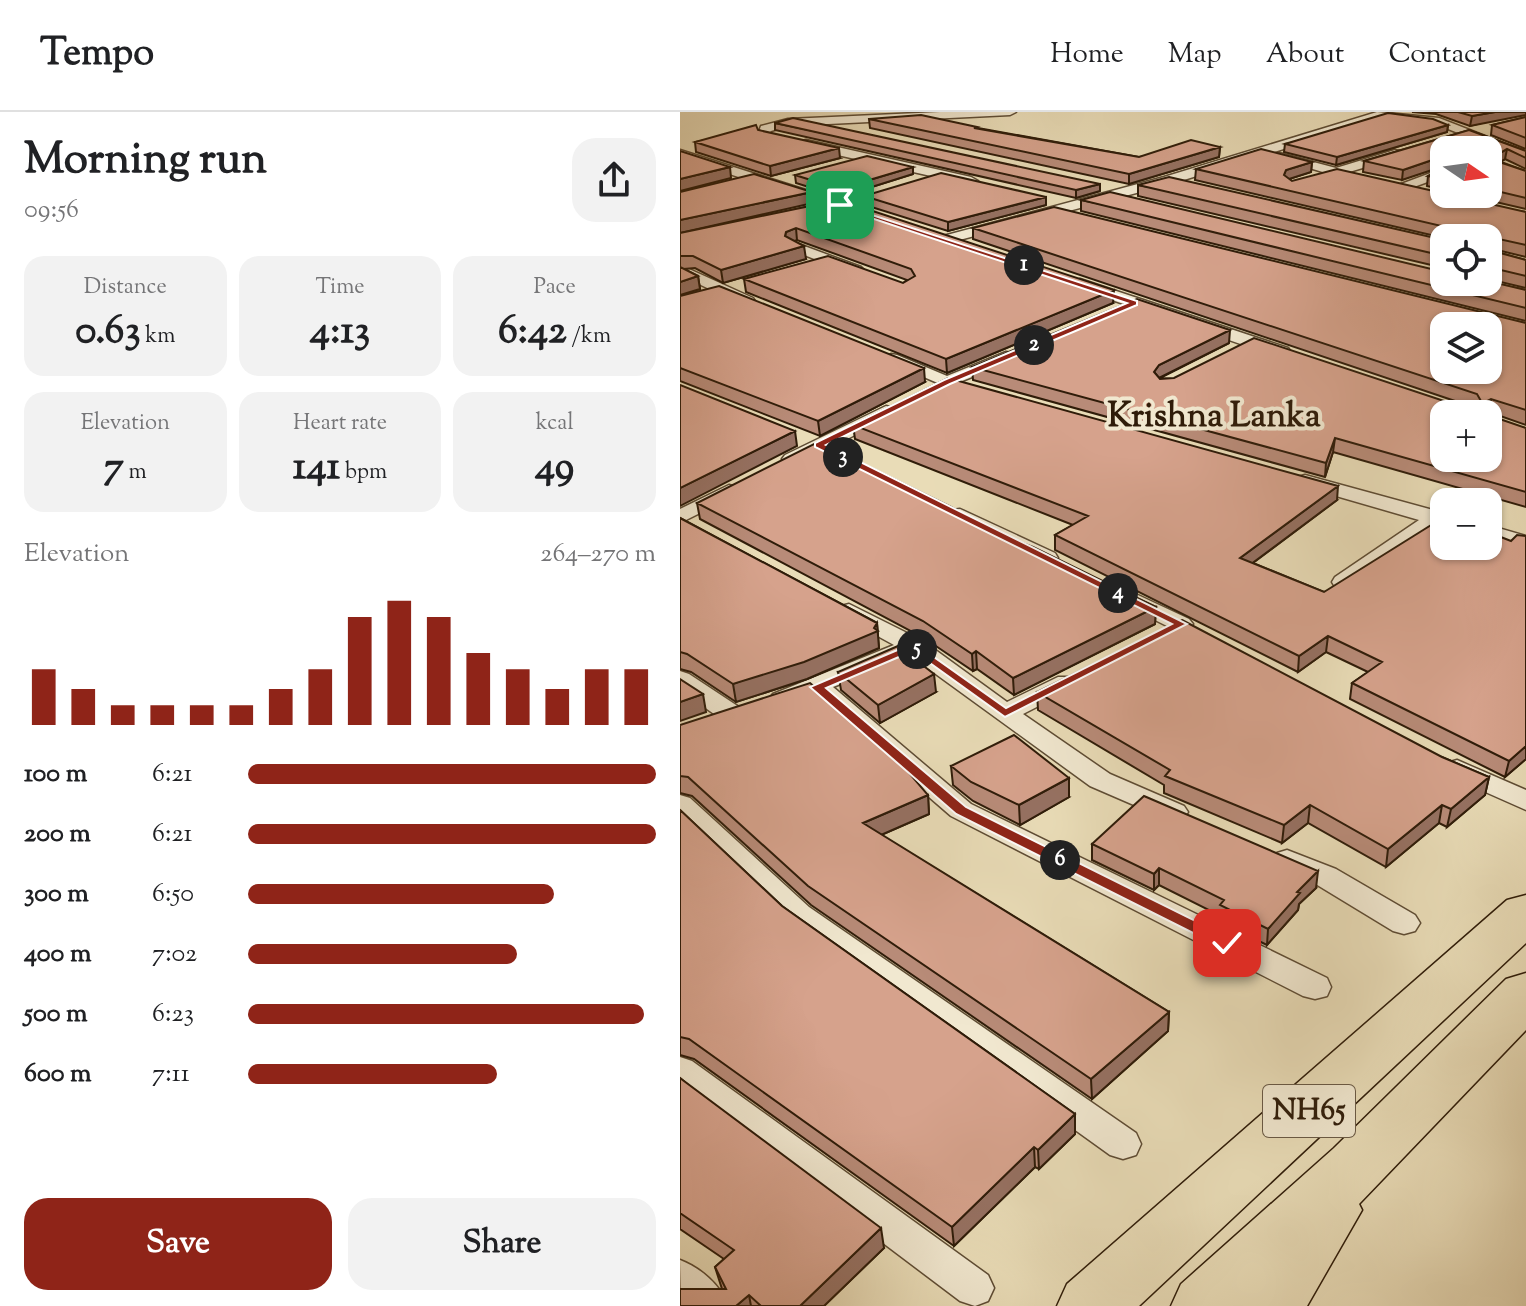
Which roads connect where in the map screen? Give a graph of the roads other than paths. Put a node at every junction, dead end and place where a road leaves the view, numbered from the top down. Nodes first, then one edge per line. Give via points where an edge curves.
1 (1010, 112) edge
2 (815, 123) junction
3 (1487, 129) edge
4 (1472, 133) junction
5 (871, 135) edge
6 (1458, 136) edge
7 (779, 138) edge
8 (794, 141) edge
9 (898, 148) edge
10 (1411, 149) edge
11 (1258, 152) junction
12 (680, 154) edge
13 (1520, 154) edge
14 (868, 158) junction
15 (697, 159) junction
16 (680, 164) edge
17 (970, 164) edge
18 (841, 165) edge
19 (1336, 172) junction
20 (941, 174) junction
21 (801, 175) edge
22 (1430, 177) edge
23 (767, 180) junction
24 (1169, 180) junction
25 (1307, 181) edge
26 (912, 183) edge
27 (988, 184) edge
28 (733, 185) edge
29 (1404, 187) junction
30 (1199, 188) edge
31 (1106, 190) junction
32 (1430, 193) edge
33 (869, 196) edge
34 (1374, 196) edge
35 (1142, 203) edge
36 (840, 205) junction
37 (811, 211) edge
38 (881, 218) edge
39 (796, 247) edge
40 (977, 249) edge
41 (829, 260) junction
42 (799, 269) edge
43 (689, 274) edge
44 (867, 274) edge
45 (1064, 279) edge
46 (754, 283) edge
47 (724, 292) junction
48 (695, 300) edge
49 (1135, 303) junction
50 (766, 309) edge
51 (1106, 315) edge
52 (1251, 342) junction
53 (1019, 351) edge
54 (877, 354) edge
55 (1223, 356) edge
56 (1294, 356) edge
57 (947, 382) junction
58 (977, 390) edge
59 (791, 434) edge
60 (818, 445) junction
61 (846, 459) edge
62 (777, 467) edge
63 (1282, 475) edge
64 (749, 481) edge
65 (944, 507) edge
66 (1430, 516) edge
67 (680, 518) edge
68 (1430, 526) edge
69 (708, 535) edge
70 (1502, 536) edge
71 (1526, 543) edge
72 (1070, 569) edge
73 (1112, 590) edge
74 (1326, 594) edge
75 (832, 602) edge
76 (1181, 624) junction
77 (1205, 636) edge
78 (1154, 638) edge
79 (914, 646) junction
80 (1086, 672) edge
81 (680, 679) edge
82 (817, 687) junction
83 (1005, 713) junction
84 (733, 715) junction
85 (707, 724) edge
86 (1436, 758) edge
87 (1526, 801) edge
88 (680, 804) edge
89 (1198, 822) edge
90 (1268, 852) edge
91 (1526, 913) edge
92 (1404, 923) dead end
93 (1315, 987) dead end
94 (1526, 994) edge
95 (680, 1071) edge
96 (1123, 1144) dead end
97 (1356, 1167) junction
98 (680, 1278) edge
99 (974, 1288) dead end
100 (709, 1306) edge
101 (1091, 1306) edge
102 (1205, 1306) edge
103 (1269, 1306) edge

1 - 2 street
2 - 5 street
2 - 7 street via 765,129 764,134
3 - 4 street
4 - 6 street
4 - 11 street via 1435,120 1386,113
4 - 13 street
8 - 14 street
9 - 14 street
10 - 19 street
11 - 19 street
11 - 24 street
12 - 15 street
14 - 18 street
14 - 20 street
15 - 16 street
15 - 23 street
17 - 20 street
19 - 25 street
19 - 29 street
20 - 26 street
20 - 27 street
21 - 23 street
22 - 29 street
23 - 28 street
23 - 36 street
24 - 30 street
24 - 31 street
29 - 32 street
29 - 34 street
31 - 35 street
31 - 40 street via 1083,212 1052,205 941,236
33 - 36 street
36 - 37 street
36 - 38 street
39 - 41 street
41 - 42 street
41 - 44 street
43 - 47 street
45 - 49 street
46 - 47 street
47 - 48 street
47 - 50 street
49 - 51 street
49 - 52 street
52 - 55 street
52 - 56 street
53 - 57 street
54 - 57 street
57 - 58 street
57 - 60 street
59 - 60 street
60 - 61 street
60 - 62 street
63 - 66 street
64 - 67 street
65 - 72 street
67 - 69 street
68 - 74 street
70 - 71 street
73 - 76 street
75 - 79 street
76 - 77 street
76 - 78 street
79 - 82 street
79 - 83 street
80 - 83 street
81 - 84 street
82 - 84 street
82 - 93 street via 961,810
83 - 89 street via 1100,780
84 - 85 street
86 - 87 street
88 - 96 street via 798,915
90 - 92 street via 1325,876
91 - 101 highway, NH65
94 - 97 highway, NH65
95 - 99 street
97 - 102 highway, NH65
97 - 103 highway
98 - 100 street

